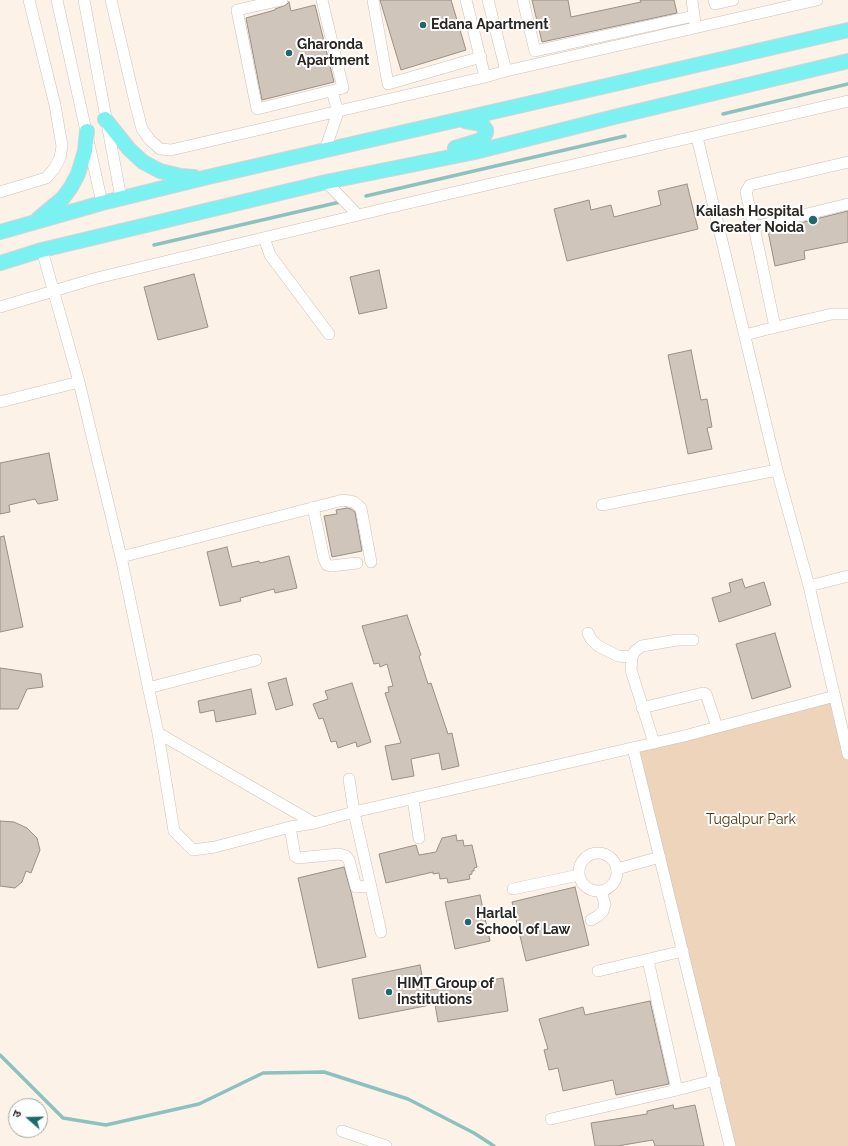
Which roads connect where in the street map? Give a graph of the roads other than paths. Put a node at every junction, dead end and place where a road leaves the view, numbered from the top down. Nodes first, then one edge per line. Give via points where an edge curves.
1 (29, 0) edge
2 (57, 0) edge
3 (84, 0) edge
4 (111, 0) edge
5 (282, 0) edge
6 (322, 0) edge
7 (373, 0) edge
8 (466, 0) edge
9 (488, 0) edge
10 (523, 0) edge
11 (692, 0) edge
12 (714, 0) edge
13 (734, 0) edge
14 (817, 0) edge
15 (694, 16) junction
16 (696, 27) junction
17 (848, 30) edge
18 (535, 51) junction
19 (481, 57) junction
20 (848, 62) edge
21 (537, 65) junction
22 (506, 71) junction
23 (485, 77) junction
24 (332, 91) junction
25 (848, 102) edge
26 (338, 112) junction
27 (105, 119) junction
28 (459, 120) junction
29 (87, 131) junction
30 (697, 137) junction
31 (325, 150) junction
32 (443, 158) junction
33 (848, 162) edge
34 (208, 177) junction
35 (326, 182) junction
36 (0, 192) edge
37 (122, 198) junction
38 (102, 202) junction
39 (848, 204) edge
40 (358, 215) junction
41 (34, 222) junction
42 (754, 227) junction
43 (0, 232) edge
44 (264, 238) junction
45 (42, 250) junction
46 (0, 263) edge
47 (54, 290) junction
48 (0, 307) edge
49 (848, 314) edge
50 (775, 327) junction
51 (329, 334) dead end
52 (745, 335) junction
53 (80, 382) junction
54 (0, 402) edge
55 (777, 470) junction
56 (602, 505) dead end
57 (313, 507) junction
58 (121, 557) junction
59 (371, 562) dead end
60 (358, 563) dead end
61 (848, 576) edge
62 (809, 586) junction
63 (588, 633) dead end
64 (692, 640) dead end
65 (632, 657) junction
66 (256, 660) dead end
67 (148, 688) junction
68 (835, 696) junction
69 (642, 708) junction
70 (717, 727) junction
71 (158, 733) junction
72 (654, 743) junction
73 (633, 748) junction
74 (848, 754) edge
75 (349, 779) dead end
76 (413, 799) junction
77 (354, 812) junction
78 (314, 823) junction
79 (290, 827) junction
80 (419, 838) dead end
81 (660, 857) junction
82 (617, 869) junction
83 (579, 875) junction
84 (371, 886) junction
85 (513, 889) dead end
86 (602, 891) junction
87 (591, 920) dead end
88 (381, 932) dead end
89 (682, 950) junction
90 (648, 960) junction
91 (598, 971) dead end
92 (715, 1080) junction
93 (678, 1090) junction
94 (550, 1119) dead end
95 (342, 1131) dead end
96 (386, 1146) edge
97 (730, 1146) edge

1 - 36 street via 55,105 62,146 60,158 46,178
2 - 29 street
3 - 27 street
4 - 26 street via 142,129 160,149 171,150
5 - 24 street via 237,10 257,109
6 - 24 street via 343,88
7 - 19 street via 388,84
8 - 19 street
9 - 22 street
10 - 18 street
11 - 15 street
12 - 13 street via 715,4
14 - 16 street
15 - 16 street
15 - 18 street
16 - 21 street
17 - 28 main road
18 - 21 street
19 - 23 street
20 - 32 main road
21 - 22 street
22 - 23 street
23 - 26 street
24 - 26 street
25 - 30 street
26 - 31 street
27 - 34 main road via 143,162 160,171 181,176
27 - 37 street
28 - 31 main road
28 - 32 main road via 482,124 486,133 481,140 451,150
29 - 38 street
29 - 41 main road via 85,151 71,187 63,198
30 - 40 street
30 - 52 street
31 - 34 main road
32 - 35 main road
33 - 42 street via 750,185 746,192
34 - 37 main road
35 - 40 street
35 - 45 main road
37 - 38 main road
38 - 41 main road
39 - 42 street
40 - 44 street
41 - 43 main road
42 - 50 street
44 - 47 street
44 - 51 street via 270,255
45 - 46 main road
45 - 47 street
47 - 48 street
47 - 53 street
49 - 50 street via 832,314
50 - 52 street
52 - 55 street
53 - 54 street
53 - 58 street
55 - 56 street
55 - 62 street
57 - 58 street
57 - 59 street via 343,500 354,502 361,508
57 - 60 street via 327,564 331,566
58 - 67 street
61 - 62 street
62 - 68 street
63 - 65 street via 598,646 618,656
64 - 65 street via 642,646 635,650
65 - 69 street via 631,670
66 - 67 street
67 - 71 street
68 - 70 street
68 - 74 street
69 - 70 street via 706,694
69 - 72 street
70 - 72 street
71 - 78 street
71 - 79 street via 174,831 193,850 215,847
72 - 73 street
73 - 76 street
73 - 81 street
75 - 77 street
76 - 77 street
76 - 80 street
77 - 78 street
77 - 84 street
78 - 79 street
79 - 84 street via 298,858 339,854 346,856 356,887
81 - 82 street
81 - 89 street
82 - 83 street via 615,861 610,856 595,852 582,860
82 - 86 street via 614,883
83 - 85 street
83 - 86 street via 587,888
84 - 88 street
86 - 87 street via 605,904 598,916
89 - 90 street
89 - 92 street
90 - 91 street
90 - 93 street
92 - 93 street
92 - 97 street
93 - 94 street
95 - 96 street

